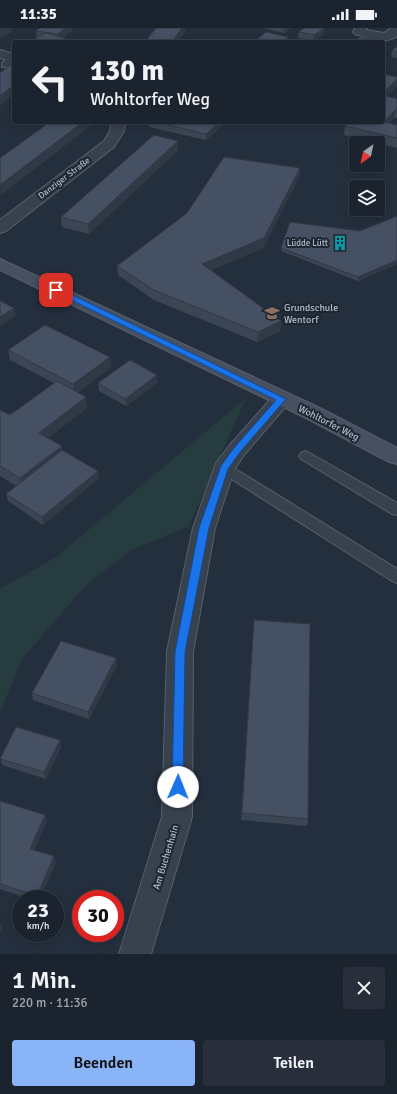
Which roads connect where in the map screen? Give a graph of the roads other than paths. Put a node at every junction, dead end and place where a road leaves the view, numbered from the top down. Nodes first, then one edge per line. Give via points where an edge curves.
1 (361, 28) edge
2 (397, 29) edge
3 (118, 124) edge
4 (2, 223) edge
5 (0, 264) edge
6 (282, 399) junction
7 (306, 456) dead end
8 (397, 457) edge
9 (224, 468) junction
10 (397, 510) edge
11 (397, 577) edge
12 (135, 954) edge

1 - 2 street via 360,32 384,37 390,36
3 - 4 street, Danziger Straße via 116,134 109,144
5 - 6 main road, Wohltorfer Weg
6 - 8 main road, Wohltorfer Weg
6 - 9 street, Am Buchenhain
7 - 10 lane
9 - 11 lane
9 - 12 street, Am Buchenhain via 204,528 180,652 177,817

